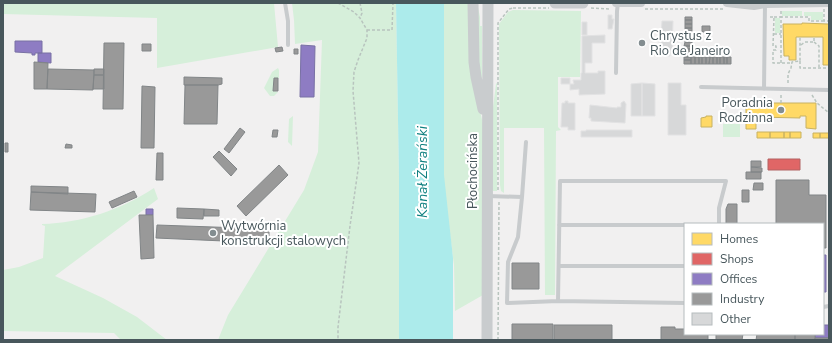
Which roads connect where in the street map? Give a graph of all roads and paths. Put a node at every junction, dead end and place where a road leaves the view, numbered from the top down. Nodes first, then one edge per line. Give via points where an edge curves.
1 (285, 3) edge
2 (338, 3) edge
3 (360, 3) edge
4 (392, 3) edge
5 (473, 3) edge
6 (488, 3) edge
7 (556, 3) edge
8 (585, 5) edge
9 (617, 5) edge
10 (641, 6) edge
11 (726, 6) edge
12 (827, 6) edge
13 (513, 7) dead end
14 (765, 7) edge
15 (781, 10) dead end
16 (774, 17) junction
17 (781, 17) junction
18 (360, 18) junction
19 (824, 21) junction
20 (829, 21) edge
21 (367, 30) junction
22 (774, 34) junction
23 (781, 34) junction
24 (800, 36) dead end
25 (814, 36) dead end
26 (814, 42) junction
27 (288, 45) dead end
28 (800, 46) junction
29 (800, 61) junction
30 (782, 63) junction
31 (792, 63) junction
32 (819, 68) junction
33 (829, 68) edge
34 (616, 73) dead end
35 (788, 86) dead end
36 (701, 87) dead end
37 (764, 89) junction
38 (829, 90) edge
39 (811, 93) dead end
40 (781, 95) dead end
41 (781, 103) dead end
42 (829, 113) edge
43 (487, 127) junction
44 (526, 142) dead end
45 (493, 196) junction
46 (522, 197) junction
47 (719, 223) edge
48 (559, 225) junction
49 (684, 225) edge
50 (559, 266) junction
51 (684, 266) edge
52 (558, 301) junction
53 (684, 303) edge
54 (338, 340) edge
55 (487, 340) edge
56 (498, 340) edge

1 - 27 lane
2 - 18 path
3 - 18 path
4 - 21 path via 392,30
5 - 43 main road via 476,77
6 - 43 main road, Płochocińska
7 - 8 main road
8 - 9 path
9 - 10 street
9 - 34 lane
10 - 11 path
11 - 14 street
12 - 14 street
12 - 19 path
13 - 45 path via 498,23
14 - 16 path via 770,10 768,17
14 - 37 lane
15 - 17 path
16 - 17 path
16 - 22 path
17 - 19 path via 809,17 809,21
17 - 23 path
18 - 21 path
19 - 20 path
21 - 54 path via 366,43 354,72 353,91 359,163
22 - 23 path
22 - 30 path via 773,46 776,46 776,50 773,50 773,64
23 - 30 path
24 - 28 path
25 - 26 path
26 - 28 path via 805,42
26 - 32 path via 819,48
28 - 29 path
29 - 31 path
29 - 32 path via 800,68
30 - 31 path
31 - 35 path via 788,74
32 - 33 path
36 - 37 lane
37 - 38 lane
39 - 42 path
40 - 41 path
43 - 45 main road, Płochocińska
44 - 46 lane
45 - 46 lane
45 - 55 main road, Płochocińska
45 - 56 path
46 - 52 lane via 518,237 508,262 507,303
47 - 48 lane via 719,208 726,181 560,181
48 - 49 lane
48 - 50 lane
50 - 51 lane
50 - 52 lane
52 - 53 lane

